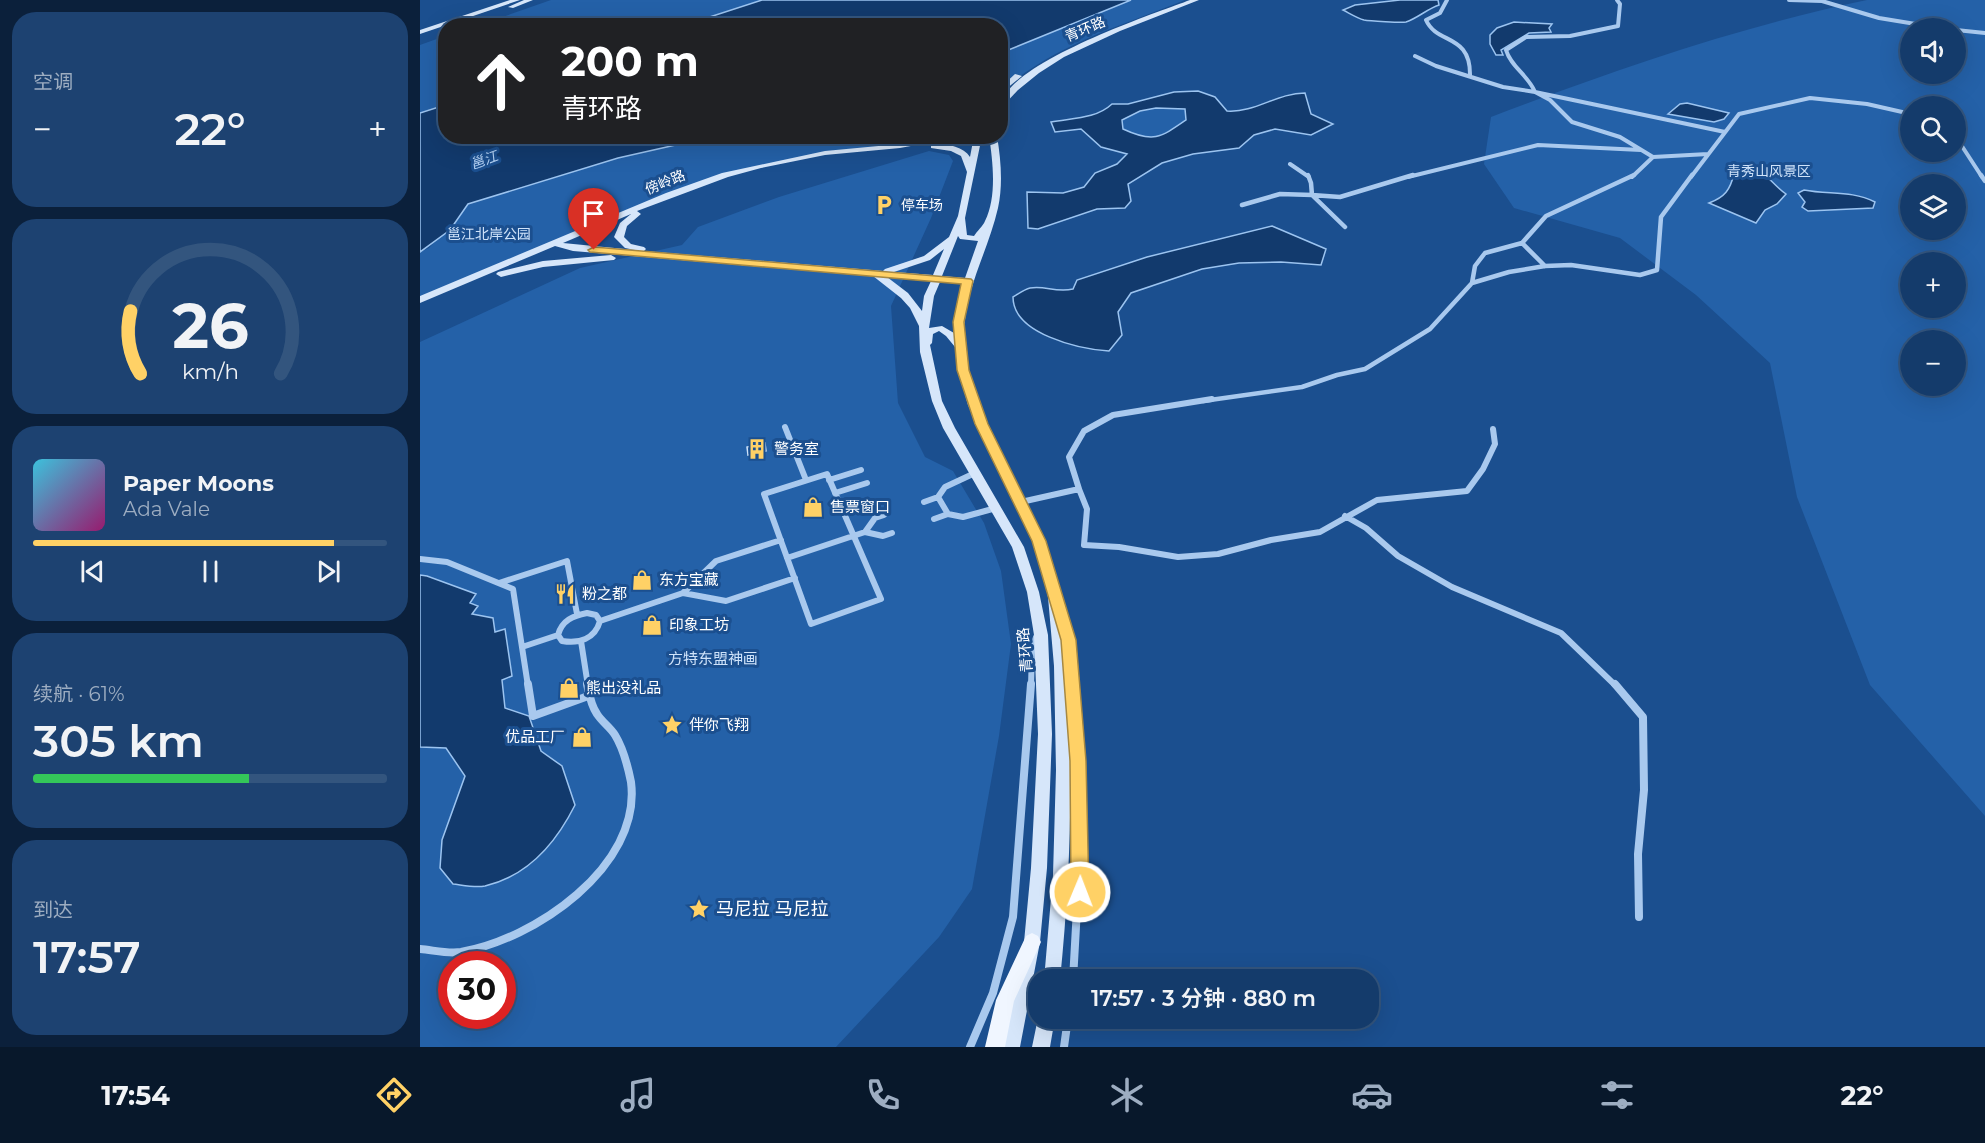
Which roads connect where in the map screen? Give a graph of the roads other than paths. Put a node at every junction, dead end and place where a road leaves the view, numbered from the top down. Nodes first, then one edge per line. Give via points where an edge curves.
1 (517, 0) edge
2 (530, 0) edge
3 (1185, 0) edge
4 (1196, 0) edge
5 (1447, 0) edge
6 (1617, 0) edge
7 (1789, 0) edge
8 (1822, 0) edge
9 (462, 18) edge
10 (479, 18) edge
11 (1900, 21) edge
12 (438, 26) edge
13 (1966, 31) edge
14 (420, 32) edge
15 (438, 32) edge
16 (1985, 33) edge
17 (420, 38) edge
18 (1415, 56) dead end
19 (1470, 76) junction
20 (1008, 84) edge
21 (1534, 92) junction
22 (1008, 97) edge
23 (1900, 111) edge
24 (1725, 132) junction
25 (912, 144) edge
26 (977, 144) edge
27 (994, 144) edge
28 (900, 146) junction
29 (1641, 150) junction
30 (1966, 152) edge
31 (1708, 154) junction
32 (1653, 157) junction
33 (1290, 164) dead end
34 (1985, 181) edge
35 (970, 182) junction
36 (669, 195) junction
37 (1312, 195) junction
38 (1242, 205) dead end
39 (962, 216) junction
40 (991, 218) junction
41 (1345, 227) dead end
42 (955, 232) junction
43 (556, 243) junction
44 (1522, 243) junction
45 (677, 257) junction
46 (1545, 266) junction
47 (875, 273) junction
48 (936, 279) junction
49 (967, 281) junction
50 (1472, 283) junction
51 (420, 300) edge
52 (924, 326) junction
53 (959, 347) junction
54 (925, 352) junction
55 (785, 427) dead end
56 (1492, 429) dead end
57 (861, 470) dead end
58 (975, 473) junction
59 (806, 480) junction
60 (829, 480) junction
61 (867, 483) dead end
62 (1079, 489) junction
63 (835, 493) junction
64 (938, 497) junction
65 (924, 502) dead end
66 (1021, 502) junction
67 (996, 508) junction
68 (948, 514) junction
69 (884, 515) dead end
70 (1346, 516) junction
71 (934, 519) dead end
72 (865, 532) junction
73 (892, 533) dead end
74 (853, 535) junction
75 (781, 540) junction
76 (787, 558) junction
77 (420, 559) edge
78 (795, 578) junction
79 (499, 583) junction
80 (683, 593) junction
81 (1053, 593) junction
82 (577, 614) junction
83 (600, 621) junction
84 (1040, 625) junction
85 (558, 635) junction
86 (581, 642) junction
87 (522, 647) junction
88 (591, 695) junction
89 (1639, 917) dead end
90 (1032, 942) junction
91 (420, 949) edge
92 (1053, 969) edge
93 (1074, 969) edge
94 (1045, 1029) edge
95 (1066, 1029) edge
96 (970, 1047) edge
97 (995, 1047) edge
98 (1011, 1047) edge
99 (1041, 1047) edge
100 (1064, 1047) edge

1 - 9 main road
2 - 10 main road
3 - 20 main road, 青环路 via 1054,55
4 - 22 main road, 青环路 via 1057,58 1025,79
5 - 19 street via 1440,13 1426,20 1429,27 1462,47 1472,62
6 - 21 street via 1618,26 1570,36 1526,38 1506,50 1515,70 1532,82
7 - 8 street
8 - 11 street
12 - 14 main road
13 - 16 street
15 - 17 main road
18 - 19 street
19 - 21 street
21 - 24 street
21 - 29 street via 1550,100 1572,122 1620,137
23 - 24 street via 1810,98 1739,114
24 - 31 street
25 - 28 main road
26 - 35 main road, 青环路
27 - 40 main road via 997,183
28 - 35 main road via 934,146 960,152 968,161
28 - 36 main road, 傍岭路 via 825,153 771,164
29 - 32 street
29 - 37 street via 1538,145 1340,197
30 - 34 street
31 - 32 street
31 - 46 street via 1661,217 1657,270 1640,275 1571,265
32 - 44 street via 1632,177 1546,216
33 - 37 street via 1307,172 1313,181
35 - 39 main road, 青环路
36 - 43 main road, 傍岭路
36 - 45 main road via 626,221 619,237 634,248
37 - 38 street via 1281,194
37 - 41 street
39 - 40 main road via 963,237 976,239
39 - 42 main road, 青环路
40 - 49 main road
42 - 47 main road via 927,258
42 - 48 main road, 青环路
43 - 45 main road via 573,248
43 - 51 main road, 傍岭路
44 - 46 street
44 - 50 street via 1485,252 1475,266
45 - 47 main road
45 - 51 main road via 543,264
46 - 50 street
47 - 48 main road
47 - 52 main road via 908,297
48 - 49 main road
48 - 52 main road, 青环路
49 - 53 main road via 958,322
50 - 62 street via 1430,329 1365,369 1302,387 1113,415 1084,431 1069,457
52 - 54 main road, 青环路
53 - 54 main road via 948,330 934,328 928,333
53 - 66 main road via 978,415
54 - 58 main road, 青环路 via 937,401
55 - 59 street
56 - 70 street via 1495,444 1467,491 1377,500
57 - 60 street
58 - 64 street via 945,487
58 - 67 main road, 青环路
59 - 60 street via 827,474
59 - 75 street via 764,494
60 - 63 street
61 - 63 street
62 - 66 street
62 - 70 street via 1087,508 1084,545 1178,556 1218,554 1320,532
63 - 74 street
64 - 65 street
64 - 68 street
66 - 81 main road via 1039,541
67 - 68 street via 963,517
67 - 84 main road, 青环路 via 1026,567
68 - 71 street
69 - 72 street via 875,518
70 - 89 street via 1398,556 1452,587 1561,633 1607,675 1643,717
72 - 73 street via 883,536
72 - 74 street
74 - 76 street
74 - 78 street via 881,599 812,624
75 - 76 street
75 - 80 street via 716,561
76 - 78 street
77 - 79 street via 447,562
78 - 80 street via 726,601
79 - 82 street via 567,561
79 - 87 street via 513,589
80 - 83 street
81 - 92 main road via 1061,676 1064,832
81 - 93 street via 1068,640 1078,761 1080,883
82 - 83 street via 596,615
82 - 85 street via 566,620
83 - 86 street via 592,636
84 - 90 main road, 青环路 via 1045,734
84 - 96 street via 1032,651 1013,917 993,993
85 - 86 street via 562,641
85 - 87 street
86 - 88 street
87 - 88 street via 533,716
88 - 91 street via 594,711 616,735 631,783 624,823 605,867 588,887 541,919 508,935 464,951
90 - 97 main road via 1005,1000
90 - 98 main road, 青环路
94 - 99 main road
95 - 100 street

